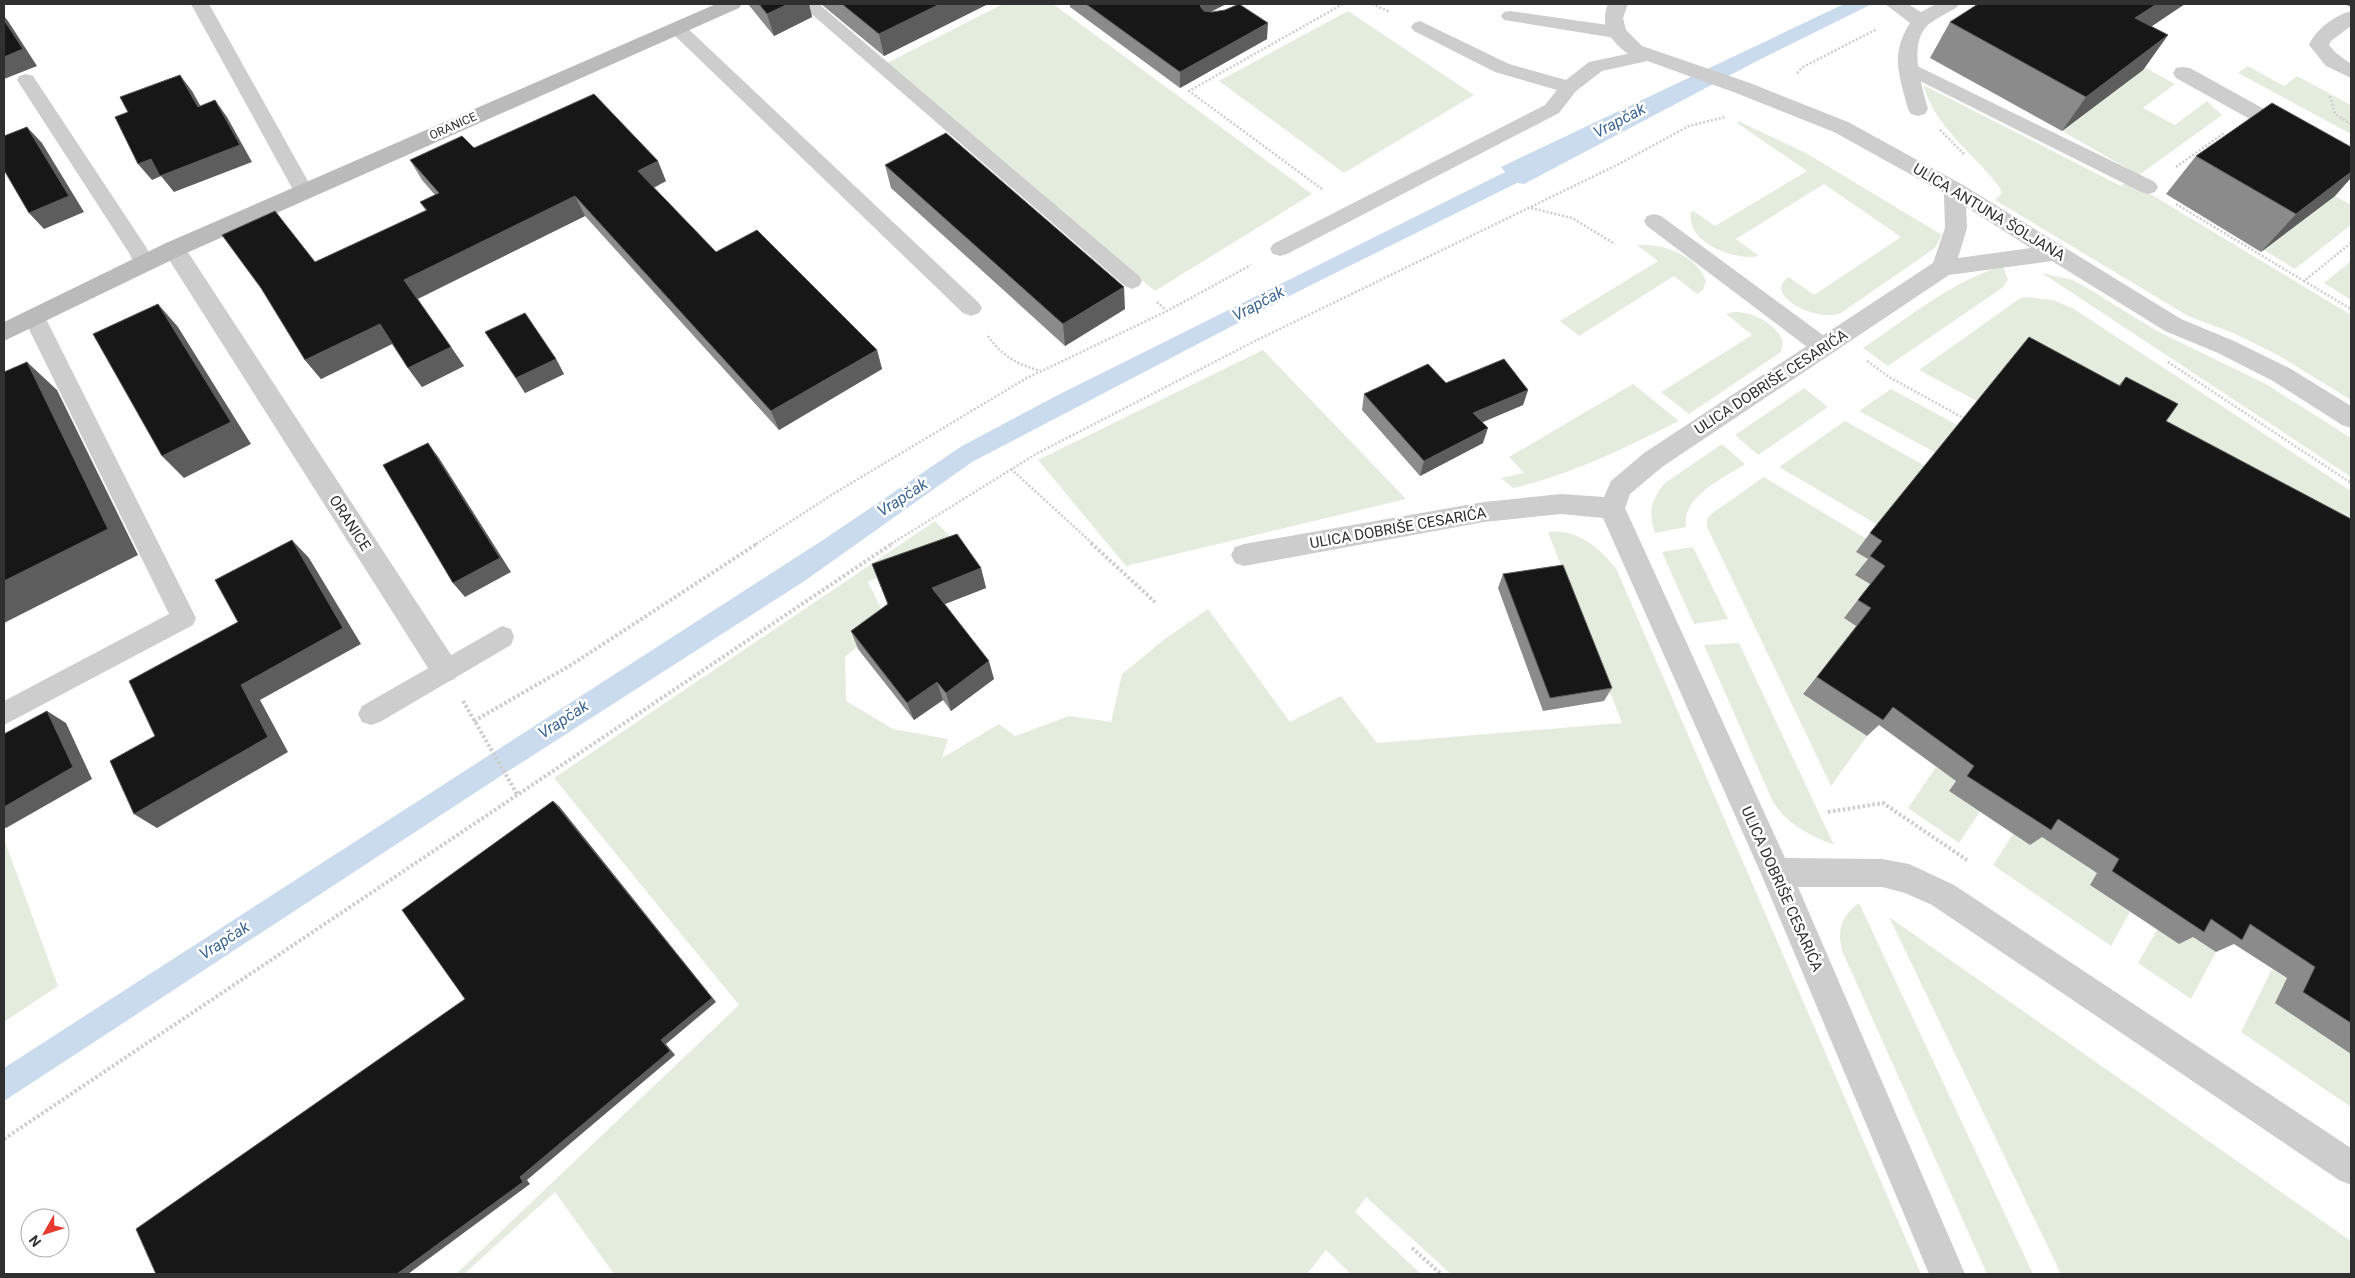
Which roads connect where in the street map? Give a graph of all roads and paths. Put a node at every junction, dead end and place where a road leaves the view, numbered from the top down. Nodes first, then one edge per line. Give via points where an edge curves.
1 (200, 4) edge
2 (732, 4) edge
3 (809, 4) edge
4 (1343, 4) edge
5 (1618, 4) edge
6 (1949, 4) edge
7 (1906, 11) edge
8 (1510, 16) dead end
9 (2351, 17) edge
10 (1420, 27) dead end
11 (677, 28) junction
12 (1615, 32) junction
13 (1646, 56) junction
14 (1907, 67) junction
15 (2351, 72) edge
16 (2183, 73) dead end
17 (26, 80) dead end
18 (1569, 87) junction
19 (2330, 89) dead end
20 (1770, 99) junction
21 (1918, 109) dead end
22 (2351, 124) edge
23 (2227, 131) dead end
24 (2351, 166) edge
25 (2148, 187) junction
26 (1955, 190) junction
27 (304, 192) junction
28 (1530, 208) junction
29 (1654, 221) dead end
30 (1326, 225) junction
31 (2351, 243) edge
32 (1615, 244) dead end
33 (1280, 248) joint
34 (174, 249) junction
35 (2058, 252) junction
36 (144, 264) junction
37 (1943, 268) junction
38 (1132, 281) dead end
39 (2304, 281) junction
40 (971, 308) joint
41 (2351, 309) edge
42 (34, 317) junction
43 (4, 332) edge
44 (1830, 343) junction
45 (2161, 358) dead end
46 (1042, 371) junction
47 (2351, 418) edge
48 (1976, 425) edge
49 (1011, 469) junction
50 (2351, 483) edge
51 (1612, 508) junction
52 (1244, 555) dead end
53 (1155, 602) dead end
54 (502, 636) dead end
55 (445, 670) junction
56 (4, 714) edge
57 (371, 714) dead end
58 (518, 794) junction
59 (1776, 872) junction
60 (4, 1139) edge
61 (2351, 1168) edge
62 (1412, 1248) dead end
63 (1441, 1274) edge
64 (1946, 1274) edge

1 - 27 lane
2 - 11 main road, ORANICE
3 - 38 lane
4 - 30 path via 1189,91 1327,193 1321,212
5 - 12 street via 1613,20
6 - 7 street
7 - 14 street via 1911,37
7 - 20 path via 1804,67
8 - 12 lane
9 - 15 street via 2322,38 2319,45 2331,60
10 - 18 lane via 1502,68
11 - 27 main road, ORANICE
11 - 40 lane
12 - 13 street, ULICA ANTUNA ŠOLJANA via 1622,41
13 - 18 lane via 1596,66
13 - 20 street, ULICA ANTUNA ŠOLJANA
14 - 21 street
14 - 25 lane
16 - 24 street
17 - 36 lane
18 - 30 lane via 1552,109
19 - 22 path via 2332,111
20 - 26 street, ULICA ANTUNA ŠOLJANA via 1841,128
20 - 28 path via 1737,114 1689,126
23 - 25 path
25 - 39 path
26 - 35 street, ULICA ANTUNA ŠOLJANA
26 - 37 street via 1956,228
27 - 34 main road, ORANICE
28 - 32 path via 1572,218
28 - 49 path via 1255,341
29 - 44 lane
30 - 33 lane
31 - 39 path
33 - 46 path via 1167,311
34 - 36 main road, ORANICE
34 - 55 street, ORANICE
35 - 37 street, ULICA DOBRIŠE CESARIĆA
35 - 47 street, ULICA ANTUNA ŠOLJANA via 2173,324 2282,375
36 - 42 main road, ORANICE
37 - 44 street, ULICA DOBRIŠE CESARIĆA
39 - 41 path
40 - 46 path via 991,341 1004,355 1017,365
42 - 43 main road, ORANICE
42 - 56 lane via 50,370 184,618
44 - 48 path
44 - 51 street, ULICA DOBRIŠE CESARIĆA via 1634,474 1620,488
45 - 50 path
46 - 58 path via 834,494 571,665 474,721
49 - 53 path
49 - 58 path via 899,539
51 - 52 street, ULICA DOBRIŠE CESARIĆA via 1561,504 1484,512
51 - 59 street, ULICA DOBRIŠE CESARIĆA
54 - 55 lane
55 - 57 lane
58 - 60 path
59 - 61 street via 1882,873 1909,879 1943,895
59 - 64 street, ULICA DOBRIŠE CESARIĆA
62 - 63 path

